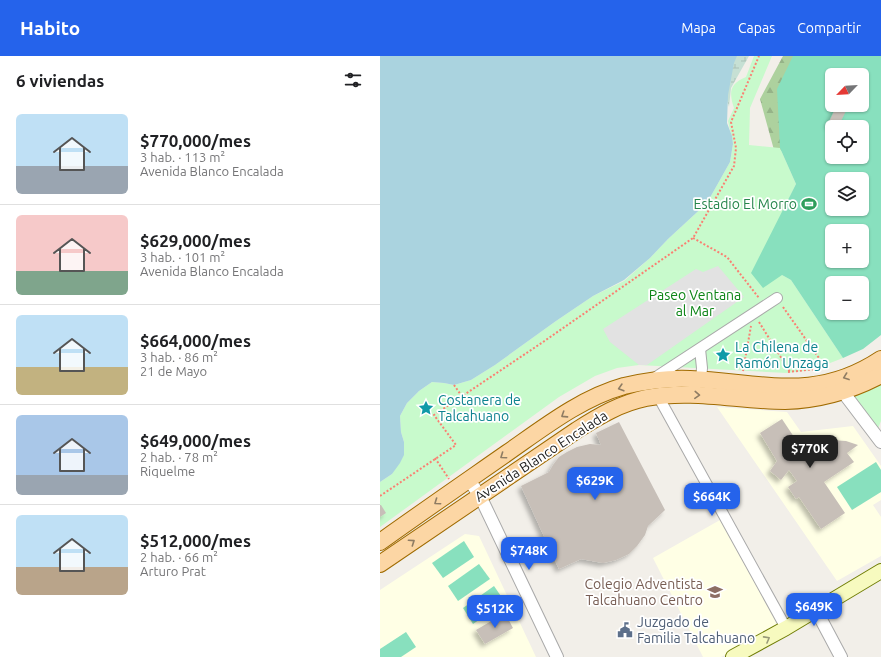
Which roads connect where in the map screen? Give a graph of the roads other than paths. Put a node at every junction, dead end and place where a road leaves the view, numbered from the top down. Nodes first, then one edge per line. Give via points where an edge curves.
1 (776, 298) road end
2 (700, 349) junction
3 (881, 360) edge
4 (881, 375) edge
5 (701, 379) junction
6 (650, 381) junction
7 (839, 386) junction
8 (658, 396) junction
9 (881, 441) edge
10 (469, 480) junction
11 (480, 496) junction
12 (380, 542) edge
13 (380, 564) edge
14 (881, 571) edge
15 (816, 610) junction
16 (786, 628) junction
17 (557, 657) edge
18 (733, 657) edge
19 (841, 657) edge

1 - 2 street
2 - 5 street
2 - 6 street
3 -> 7 main road, Avenida Blanco Encalada
4 - 7 main road, Avenida Blanco Encalada
5 - 6 main road, Avenida Blanco Encalada
5 - 7 main road, Avenida Blanco Encalada via 785,388
6 -> 10 main road, Avenida Blanco Encalada via 624,386 579,405
8 -> 7 main road, Avenida Blanco Encalada via 695,395 784,401 814,398
7 - 9 street
8 - 11 main road, Avenida Blanco Encalada via 632,402 603,414
8 - 16 street
10 - 11 street
10 -> 12 main road, Avenida Blanco Encalada
13 -> 11 main road, Avenida Blanco Encalada
11 - 17 street
14 - 15 main road
15 - 16 main road
15 - 19 street
18 -> 16 main road

